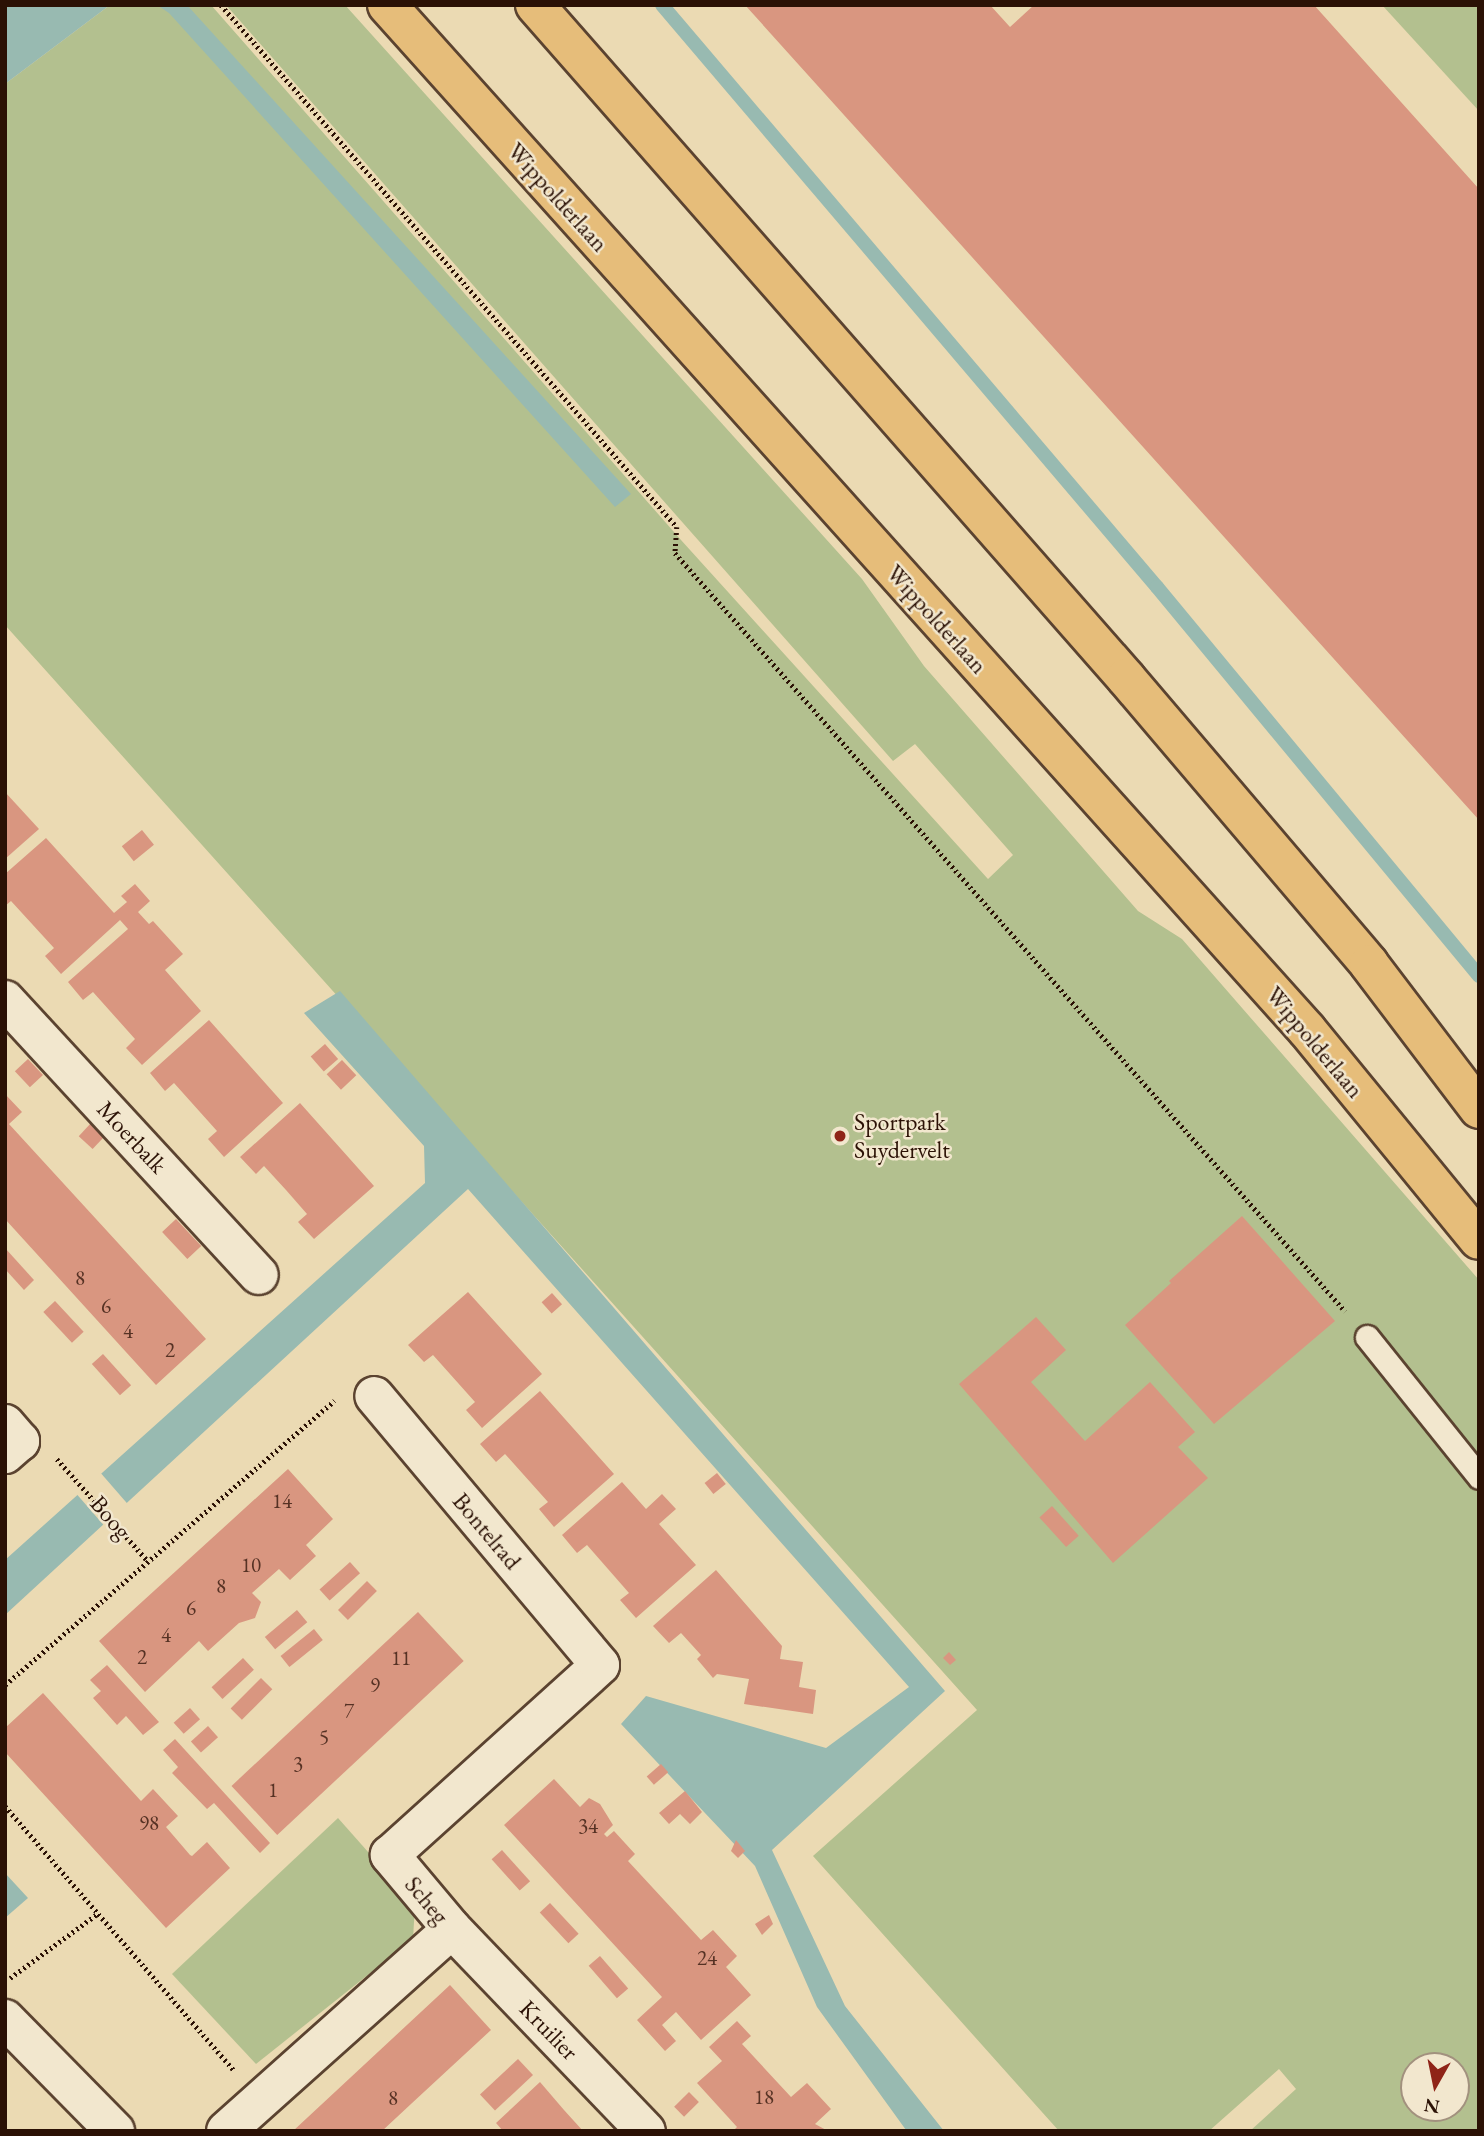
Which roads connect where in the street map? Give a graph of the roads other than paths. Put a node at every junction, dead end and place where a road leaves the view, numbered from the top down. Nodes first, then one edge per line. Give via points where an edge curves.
1 (387, 5) edge
2 (535, 5) edge
3 (5, 1000) edge
4 (1479, 1109) edge
5 (1479, 1240) edge
6 (259, 1275) dead end
7 (1367, 1337) road end
8 (374, 1396) road end
9 (1479, 1477) edge
10 (600, 1665) joint
11 (452, 1929) junction
12 (5, 2019) edge
13 (115, 2131) edge
14 (226, 2131) edge
15 (646, 2131) edge

1 - 5 main road, Wippolderlaan via 1307,1030
2 - 4 main road via 1126,678 1369,964
3 - 6 street, Moerbalk
7 - 9 lane
8 - 10 street, Bontelrad
10 - 11 street, Scheg via 390,1855
11 - 14 street, Scheg
11 - 15 street, Kruilier
12 - 13 street

